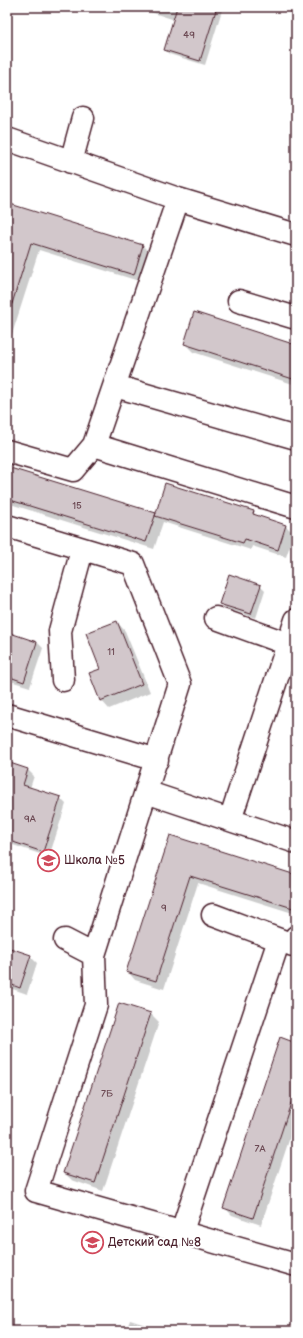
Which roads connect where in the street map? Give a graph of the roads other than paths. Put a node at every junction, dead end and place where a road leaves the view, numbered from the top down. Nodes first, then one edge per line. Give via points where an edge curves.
1 (83, 118) dead end
2 (7, 139) edge
3 (71, 162) junction
4 (178, 199) junction
5 (296, 235) edge
6 (239, 301) dead end
7 (296, 318) edge
8 (115, 386) junction
9 (296, 438) edge
10 (94, 445) junction
11 (7, 451) edge
12 (296, 507) edge
13 (7, 526) edge
14 (82, 550) junction
15 (216, 618) dead end
16 (296, 620) edge
17 (288, 644) junction
18 (62, 680) dead end
19 (7, 715) edge
20 (156, 760) junction
21 (146, 792) junction
22 (230, 820) junction
23 (296, 842) edge
24 (213, 915) dead end
25 (64, 940) dead end
26 (291, 942) edge
27 (94, 955) junction
28 (181, 1234) junction
29 (296, 1266) edge

1 - 3 lane
2 - 3 lane
3 - 4 lane
4 - 5 lane
4 - 8 lane
6 - 7 lane
8 - 9 lane
8 - 10 lane
10 - 11 lane via 73,470
10 - 12 lane
13 - 14 lane
14 - 18 lane via 60,631
14 - 20 lane via 133,564 180,684
15 - 17 lane
16 - 17 lane
17 - 22 lane
19 - 20 lane
20 - 21 lane
21 - 22 lane
21 - 27 lane
22 - 23 lane
24 - 26 lane
25 - 27 lane
26 - 28 lane
27 - 28 lane via 96,1005 36,1191
28 - 29 lane

